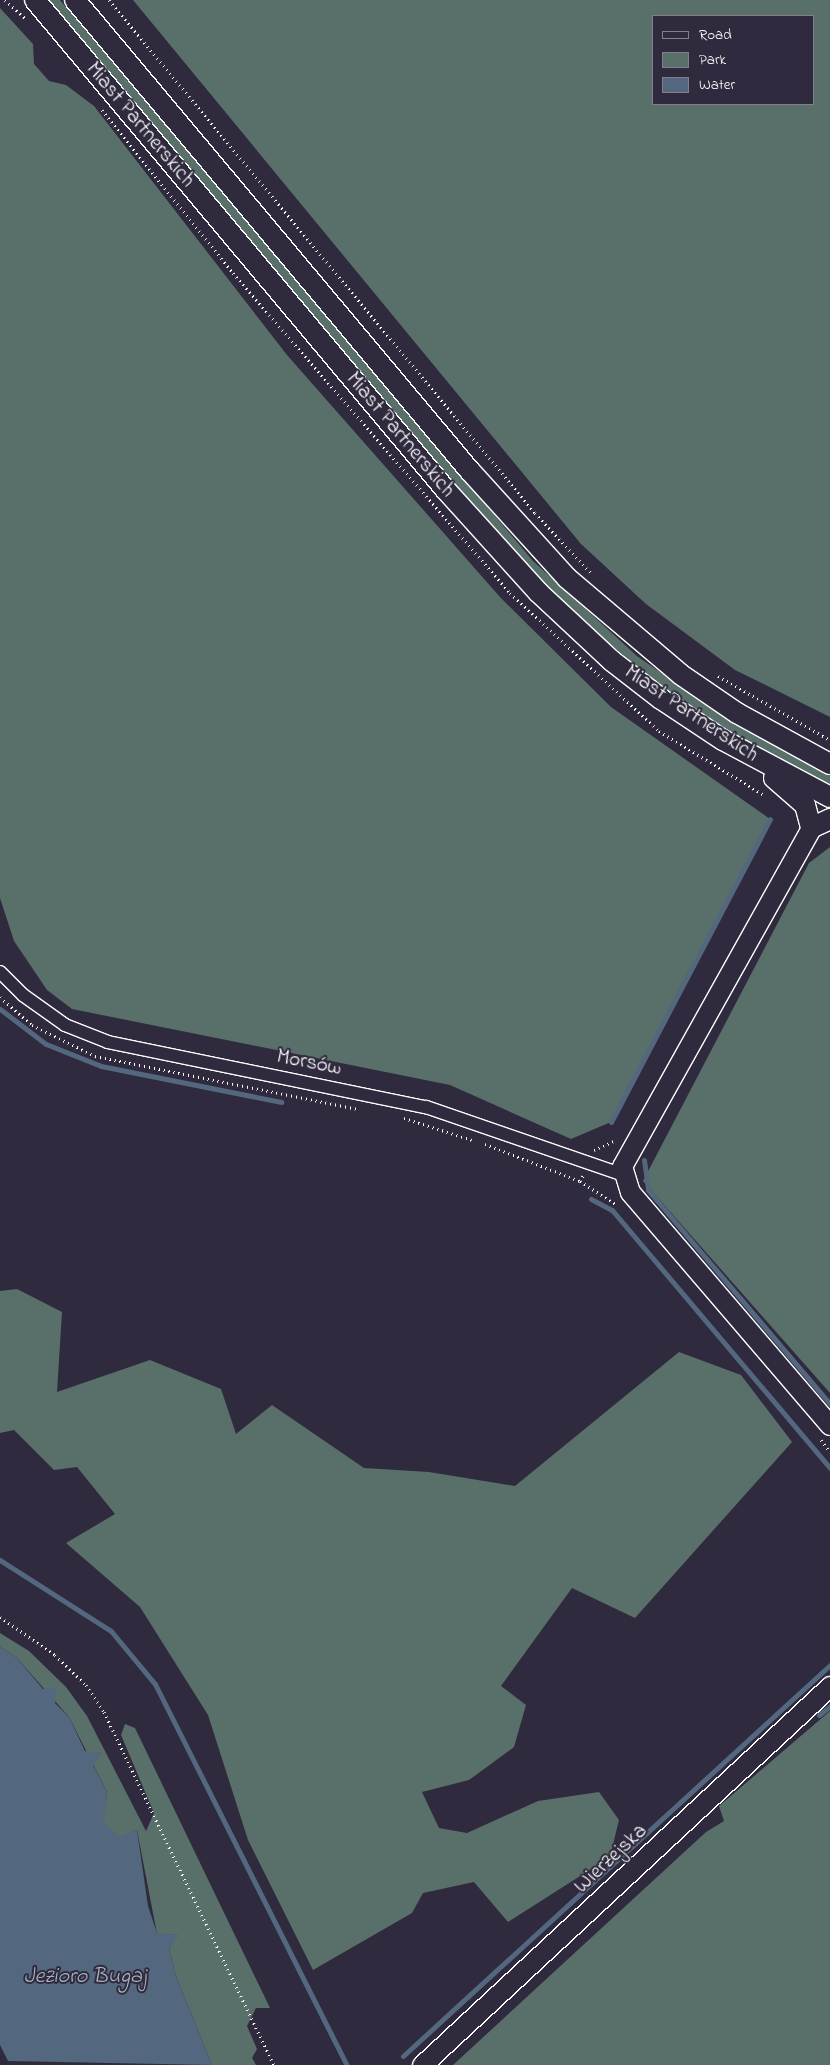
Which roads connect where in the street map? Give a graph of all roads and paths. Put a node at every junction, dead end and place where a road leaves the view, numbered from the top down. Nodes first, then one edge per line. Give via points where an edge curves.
1 (36, 0) edge
2 (75, 0) edge
3 (108, 0) edge
4 (597, 578) dead end
5 (713, 674) dead end
6 (830, 740) edge
7 (755, 758) junction
8 (830, 764) edge
9 (830, 797) edge
10 (830, 819) edge
11 (812, 828) junction
12 (0, 972) edge
13 (0, 997) edge
14 (362, 1110) dead end
15 (398, 1117) dead end
16 (623, 1176) junction
17 (621, 1209) dead end
18 (822, 1429) edge
19 (830, 1452) edge
20 (0, 1617) edge
21 (830, 1686) edge
22 (274, 2065) edge
23 (422, 2065) edge

1 - 7 main road, Miast Partnerskich via 445,489 538,592 636,679
2 - 8 main road, Miast Partnerskich via 470,471 567,578 633,638 701,689
3 - 4 path via 535,514
5 - 6 path
7 - 9 main road, Miast Partnerskich
7 - 11 main road via 805,805
10 - 11 main road
11 - 16 street via 625,1157
12 - 16 street, Morsów via 23,995 65,1025 108,1042 426,1107
13 - 14 path via 32,1025 95,1056
15 - 17 path via 580,1181
16 - 18 street via 636,1200
18 - 19 path
20 - 22 path via 55,1655 86,1685 104,1712
21 - 23 street, Wierzejska

